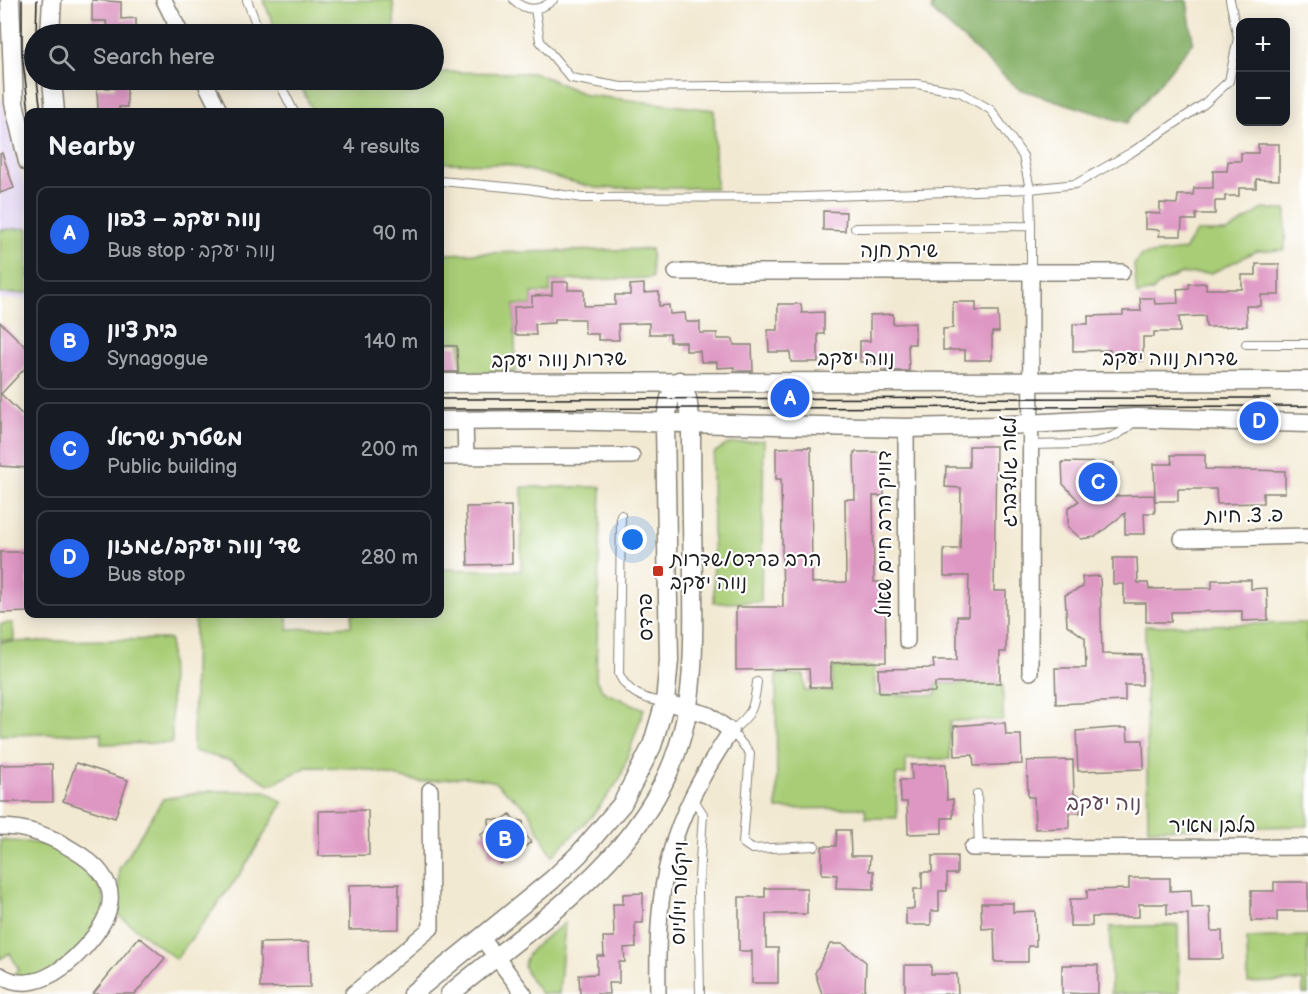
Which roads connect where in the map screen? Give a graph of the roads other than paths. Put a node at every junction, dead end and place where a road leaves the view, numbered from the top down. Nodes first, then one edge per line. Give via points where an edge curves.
1 (10, 0) edge
2 (52, 0) edge
3 (164, 0) edge
4 (247, 0) edge
5 (514, 0) edge
6 (553, 0) edge
7 (1230, 0) edge
8 (535, 9) junction
9 (51, 24) edge
10 (176, 24) edge
11 (256, 24) edge
12 (53, 90) edge
13 (209, 90) edge
14 (283, 90) edge
15 (56, 108) edge
16 (218, 108) edge
17 (292, 108) edge
18 (24, 143) edge
19 (444, 181) edge
20 (1030, 189) junction
21 (1031, 226) junction
22 (855, 228) dead end
23 (676, 272) dead end
24 (1031, 272) junction
25 (1122, 272) dead end
26 (1246, 344) dead end
27 (1308, 344) edge
28 (679, 381) junction
29 (1032, 381) junction
30 (1308, 381) edge
31 (444, 383) edge
32 (1136, 418) junction
33 (444, 421) edge
34 (465, 421) junction
35 (665, 423) junction
36 (691, 423) junction
37 (1308, 423) edge
38 (1032, 424) junction
39 (906, 428) junction
40 (1032, 445) junction
41 (632, 456) dead end
42 (444, 457) edge
43 (466, 457) junction
44 (621, 515) dead end
45 (1308, 536) edge
46 (1182, 539) dead end
47 (907, 641) dead end
48 (1030, 672) dead end
49 (757, 681) dead end
50 (665, 702) junction
51 (689, 708) junction
52 (731, 730) junction
53 (430, 790) dead end
54 (977, 794) dead end
55 (692, 797) junction
56 (0, 827) edge
57 (815, 846) dead end
58 (1308, 847) edge
59 (975, 848) joint
60 (481, 937) junction
61 (496, 956) junction
62 (0, 975) edge
63 (31, 990) edge
64 (353, 994) edge
65 (412, 994) edge
66 (450, 994) edge
67 (524, 994) edge
68 (658, 994) edge
69 (700, 994) edge

1 - 18 street via 14,94
2 - 9 street
3 - 10 street
4 - 11 lane
5 - 8 lane
6 - 8 lane
7 - 20 lane via 1238,38 1229,81 1204,104 1076,184
8 - 20 lane via 540,41 571,78 621,87 917,84 960,92 991,110 1023,156
12 - 15 street
13 - 16 street
14 - 17 lane
19 - 20 lane via 582,198 804,197
20 - 21 lane
21 - 22 lane
21 - 24 lane
23 - 24 street, שירת חנה
24 - 25 street, שירת חנה
24 - 29 street, לאה גולדברג
26 - 27 lane
28 - 29 street, נווה יעקב
28 - 31 street, שדרות נווה יעקב
28 - 35 street, פרדס via 670,398
28 - 36 street via 687,398
29 - 30 street, שדרות נווה יעקב
29 - 38 street, לאה גולדברג
32 - 37 street
32 - 38 street
32 - 40 lane via 1109,441
33 - 34 street
34 - 35 street
34 - 43 street
35 - 36 street
35 - 50 street, פרדס via 669,660
36 - 39 street
36 - 51 street via 694,660
38 - 39 street
38 - 40 street, לאה גולדברג
39 - 47 street, דוויק הרב חיים שאול
40 - 48 street, לאה גולדברג
41 - 43 street
42 - 43 street
44 - 50 lane via 619,674 623,684 638,694
45 - 46 street, פ. צ. חיות
49 - 52 lane via 755,706 748,718
50 - 51 street
50 - 60 street, פרדס via 652,747 622,804 552,880
51 - 52 street via 709,715
51 - 61 street via 677,753 639,823 576,892
52 - 55 street, ויקטור ויוליוס
52 - 57 lane via 750,753 743,843 752,849
53 - 64 street via 431,928
54 - 59 lane
55 - 68 street, ויקטור ויוליוס via 675,833 662,885 657,933
55 - 69 lane, ויקטור ויוליוס via 703,814 698,892
56 - 63 street via 27,829 74,850 102,873 110,891 107,920 99,932 56,978
58 - 59 street, בלבן מאיר
60 - 61 street
60 - 65 street, פרדס
61 - 66 street
61 - 67 street
62 - 63 street via 8,983

